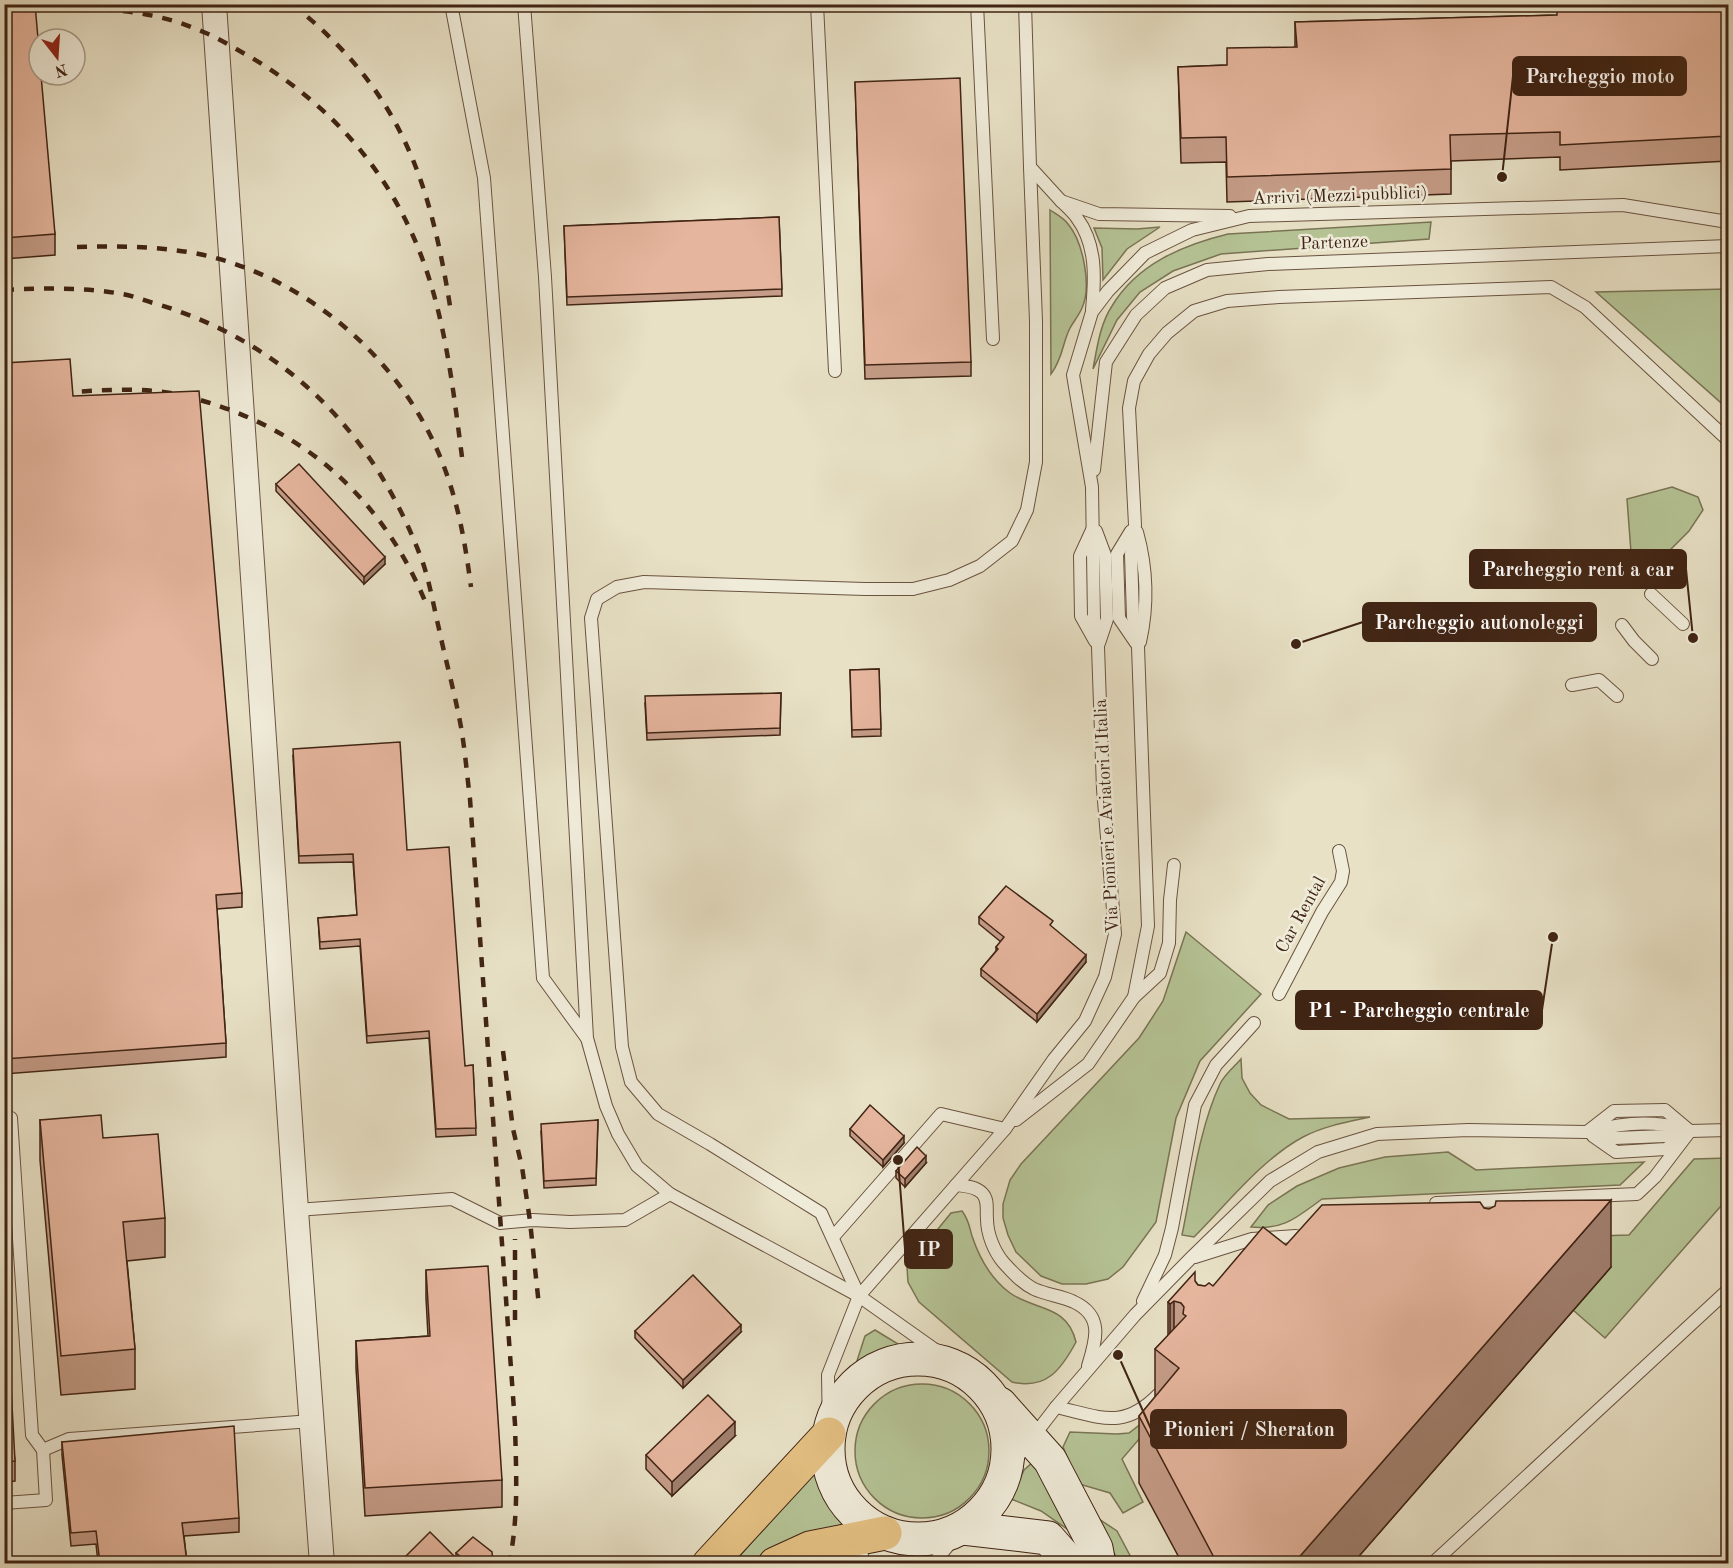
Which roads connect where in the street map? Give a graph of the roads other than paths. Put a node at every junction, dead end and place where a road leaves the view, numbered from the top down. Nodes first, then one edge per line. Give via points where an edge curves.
1 (214, 4) edge
2 (451, 4) edge
3 (524, 4) edge
4 (817, 4) edge
5 (977, 4) edge
6 (1025, 4) edge
7 (1030, 167) junction
8 (1060, 201) junction
9 (1249, 216) junction
10 (1728, 222) edge
11 (1728, 246) edge
12 (1092, 312) junction
13 (993, 339) dead end
14 (835, 371) dead end
15 (1728, 441) edge
16 (1092, 487) junction
17 (1094, 526) junction
18 (1651, 594) dead end
19 (1683, 624) dead end
20 (1623, 625) dead end
21 (1098, 647) junction
22 (1652, 658) dead end
23 (1572, 685) dead end
24 (1617, 696) dead end
25 (1339, 850) dead end
26 (1174, 865) dead end
27 (1279, 994) dead end
28 (1134, 997) junction
29 (1254, 1023) dead end
30 (587, 1038) junction
31 (11, 1118) dead end
32 (1005, 1129) junction
33 (1728, 1130) edge
34 (1690, 1131) junction
35 (1587, 1132) junction
36 (956, 1185) junction
37 (670, 1194) junction
38 (1419, 1204) edge
39 (296, 1210) junction
40 (833, 1237) junction
41 (1296, 1237) edge
42 (1191, 1258) junction
43 (1728, 1290) edge
44 (859, 1296) junction
45 (1136, 1315) junction
46 (1086, 1372) junction
47 (975, 1380) junction
48 (1169, 1384) edge
49 (1056, 1407) junction
50 (312, 1421) junction
51 (829, 1434) junction
52 (1031, 1438) junction
53 (44, 1450) junction
54 (1005, 1473) junction
55 (4, 1503) edge
56 (963, 1528) junction
57 (864, 1535) edge
58 (322, 1563) edge
59 (709, 1563) edge
60 (775, 1563) edge
61 (933, 1563) edge
62 (1071, 1563) edge
63 (1099, 1563) edge
64 (1432, 1563) edge

1 - 39 street
2 - 30 lane via 484,178 543,978
3 - 30 lane via 545,277
4 - 14 lane
5 - 13 lane
6 - 7 lane
7 - 8 lane
7 - 40 lane via 1036,462 1027,510 1012,541 980,566 949,580 913,588 644,582 617,587 597,599 591,618 622,1047 631,1082 658,1114 821,1213
8 - 9 lane via 1099,214
8 - 12 lane via 1078,219 1089,240 1095,273
9 - 10 lane, Arrivi (Mezzi pubblici) via 1623,205
9 - 12 lane, Arrivi (Mezzi pubblici) via 1192,230 1145,253
11 - 16 lane, Partenze via 1268,264 1207,270 1166,288 1136,315 1106,362
12 - 16 lane, Arrivi (Mezzi pubblici) via 1074,375
15 - 28 lane via 1585,307 1551,287 1227,301 1194,311 1167,333 1134,381 1129,408 1135,525 1132,596 1138,648 1148,926
16 - 17 lane
17 - 21 lane via 1106,565 1107,619
17 - 21 lane via 1080,556 1081,616
18 - 19 lane
20 - 22 lane
21 - 32 lane, Via Pionieri e Aviatori d'Italia via 1103,789 1115,934 1105,977 1085,1021
23 - 24 lane via 1599,680
25 - 27 lane, Car Rental via 1341,882
26 - 28 lane via 1169,943 1160,973
28 - 32 lane via 1088,1064
29 - 45 lane via 1216,1065 1195,1105 1165,1255
30 - 37 lane via 618,1134 637,1166
31 - 53 lane via 32,1435
32 - 36 lane, Via Pionieri e Aviatori d'Italia
32 - 40 lane via 941,1114
33 - 34 lane
34 - 35 lane via 1666,1149 1616,1152
34 - 35 lane via 1665,1110 1657,1110 1614,1111
34 - 38 lane via 1637,1194 1487,1206
35 - 42 lane via 1468,1130 1377,1134 1318,1152 1270,1181
36 - 44 lane, Via Pionieri e Aviatori d'Italia
36 - 46 lane via 982,1193 987,1203 991,1241 1013,1273 1033,1289 1074,1302 1090,1314 1097,1331
37 - 39 lane via 625,1220 500,1223 452,1200
37 - 44 lane
39 - 50 street
40 - 44 lane
41 - 42 lane via 1251,1239
42 - 45 lane
43 - 64 lane
44 - 47 lane
44 - 51 lane, Via Pionieri e Aviatori d'Italia via 828,1375
45 - 46 lane
46 - 49 lane
47 - 51 street via 939,1361 897,1361 859,1380 845,1396
47 - 52 street
47 - 54 street via 1001,1412 1006,1425 1009,1449
48 - 49 lane via 1146,1407 1121,1418
49 - 52 lane
50 - 53 lane via 69,1439
50 - 58 street
51 - 57 street via 830,1469
51 - 59 highway
52 - 54 lane
52 - 63 street via 1050,1460 1096,1548
53 - 55 lane via 46,1500
54 - 56 street via 996,1496
56 - 57 street via 932,1538
56 - 61 lane
56 - 62 street via 1048,1538
57 - 60 highway via 810,1548

